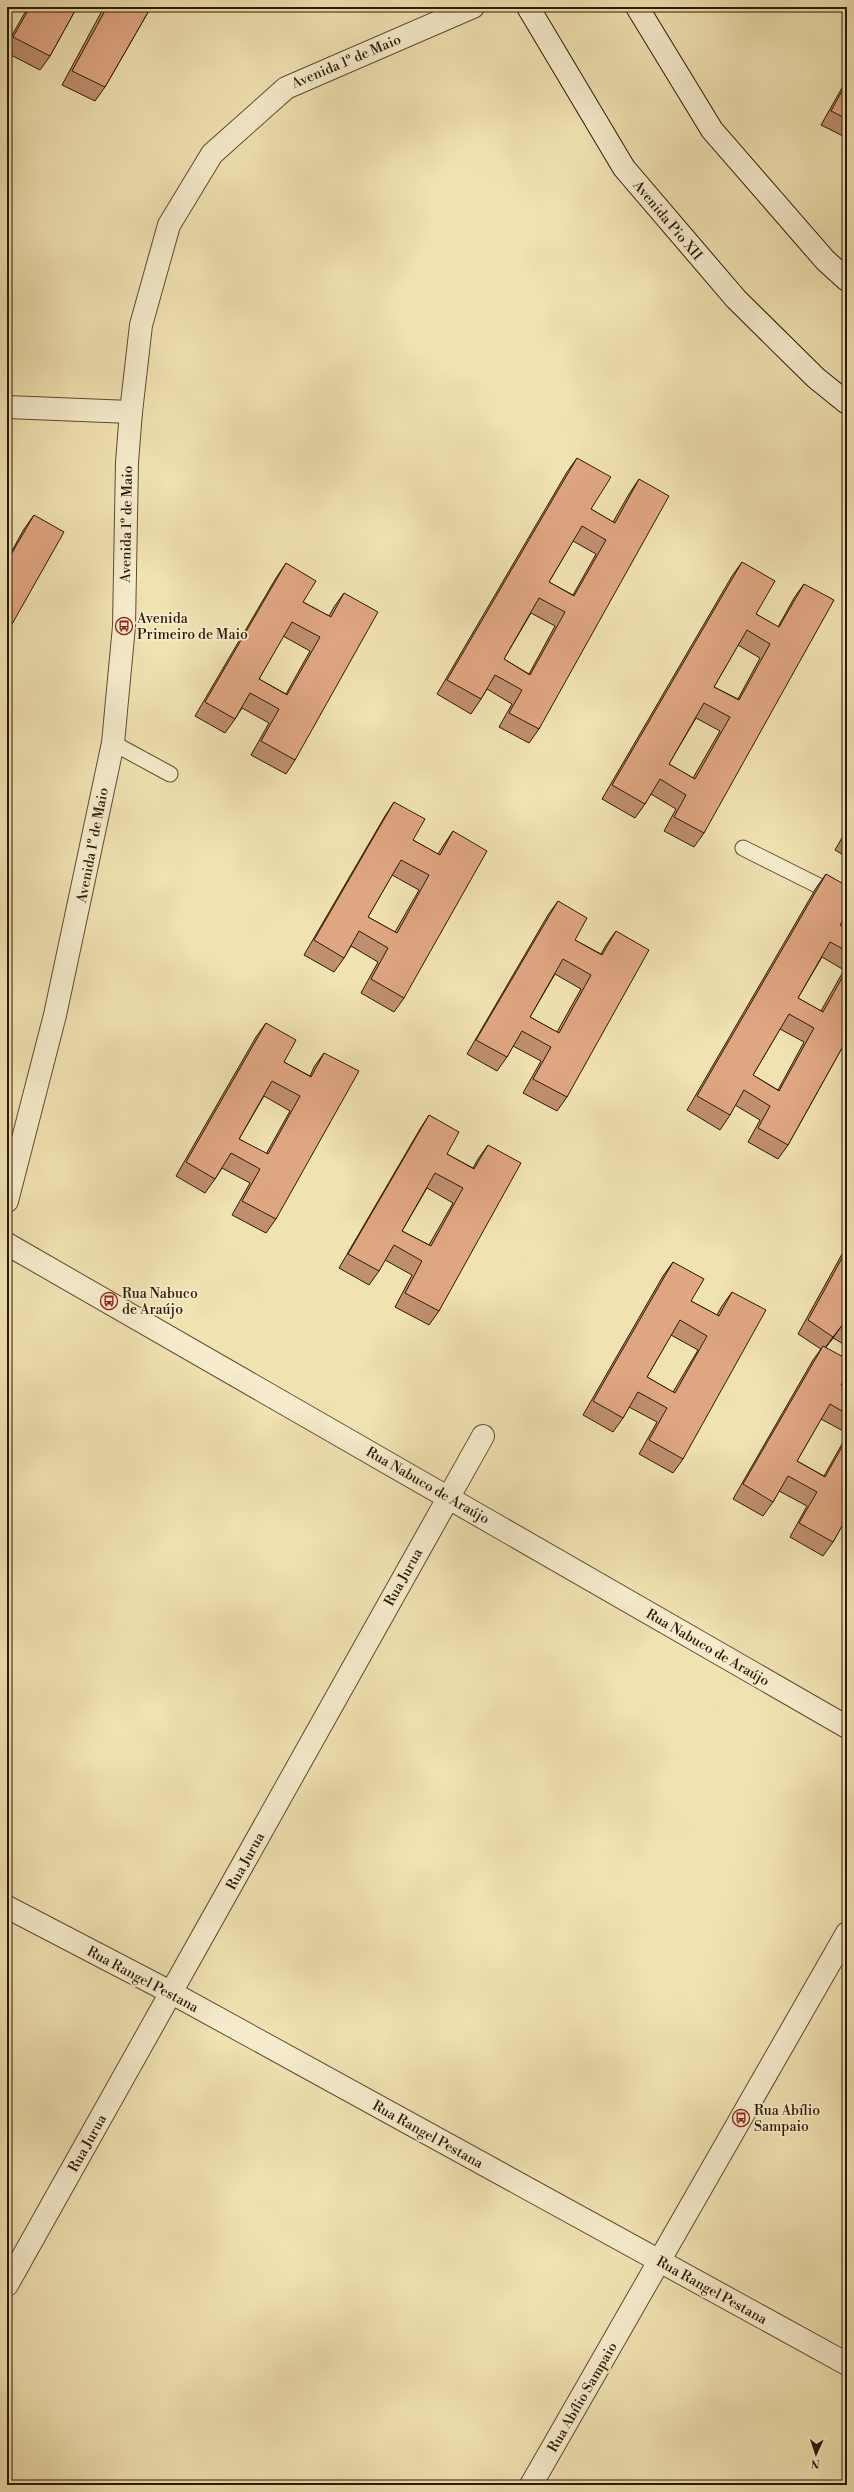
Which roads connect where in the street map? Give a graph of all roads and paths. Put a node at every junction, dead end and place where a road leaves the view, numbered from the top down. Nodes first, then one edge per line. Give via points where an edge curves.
1 (473, 7) edge
2 (528, 7) edge
3 (637, 7) edge
4 (847, 280) edge
5 (847, 403) edge
6 (7, 407) edge
7 (131, 412) junction
8 (113, 743) junction
9 (170, 774) dead end
10 (743, 848) dead end
11 (847, 900) edge
12 (7, 1201) edge
13 (7, 1244) edge
14 (483, 1436) dead end
15 (448, 1496) junction
16 (847, 1727) edge
17 (7, 1907) edge
18 (847, 1933) edge
19 (172, 1993) junction
20 (659, 2261) junction
21 (7, 2285) edge
22 (847, 2364) edge
23 (531, 2485) edge

1 - 7 street, Avenida 1º de Maio via 286,88 212,154 169,225 141,325
2 - 5 street, Avenida Pio XII via 624,168 736,300 816,378
3 - 4 street via 712,130 825,260
6 - 7 street
7 - 8 street, Avenida 1º de Maio via 127,462 124,626
8 - 9 lane
8 - 12 street, Avenida 1º de Maio via 56,1015
10 - 11 lane
13 - 15 street, Rua Nabuco de Araújo
14 - 15 street, Rua Jurua
15 - 16 street, Rua Nabuco de Araújo
15 - 19 street, Rua Jurua
17 - 19 street, Rua Rangel Pestana
18 - 20 street, Rua Abílio Sampaio
19 - 20 street, Rua Rangel Pestana
19 - 21 street, Rua Jurua
20 - 22 street, Rua Rangel Pestana
20 - 23 street, Rua Abílio Sampaio

